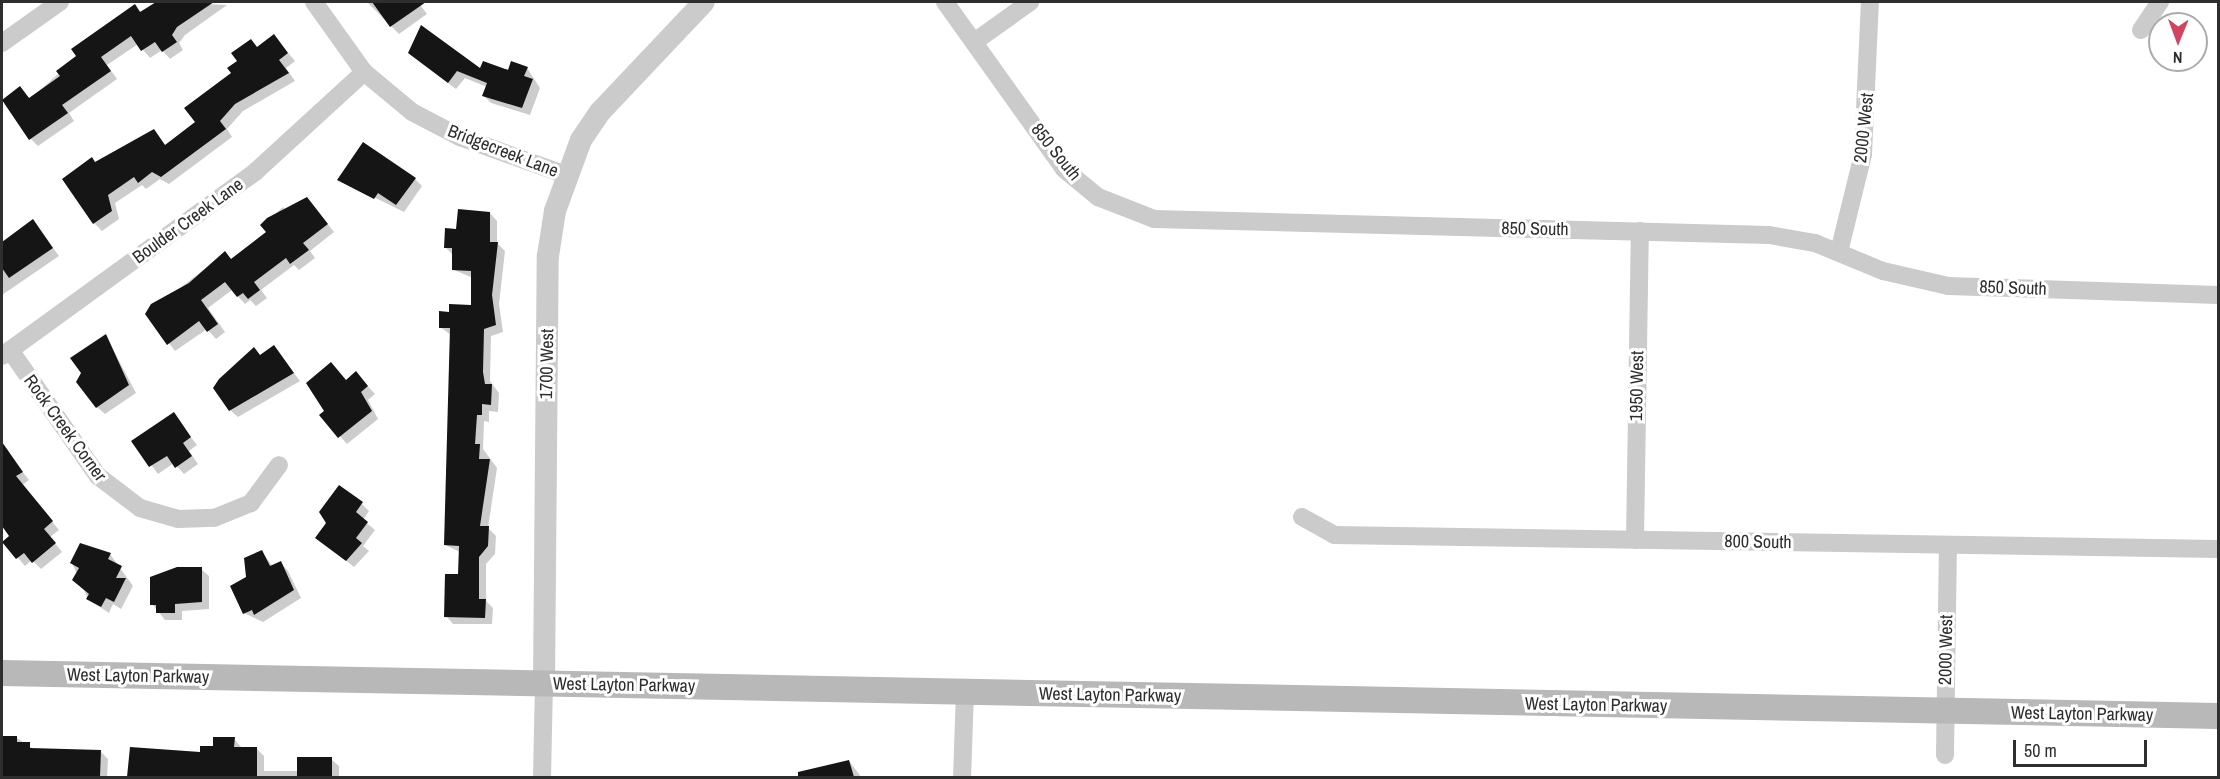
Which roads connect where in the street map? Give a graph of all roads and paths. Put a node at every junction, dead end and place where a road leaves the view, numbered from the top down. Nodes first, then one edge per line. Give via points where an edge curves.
1 (60, 2) edge
2 (314, 2) edge
3 (704, 2) edge
4 (945, 2) edge
5 (1030, 2) edge
6 (1870, 2) edge
7 (2160, 2) edge
8 (2141, 30) dead end
9 (974, 42) junction
10 (2, 43) edge
11 (364, 72) junction
12 (566, 175) junction
13 (1640, 231) junction
14 (1839, 252) junction
15 (2218, 295) edge
16 (6, 353) edge
17 (279, 465) dead end
18 (1302, 517) dead end
19 (1635, 540) junction
20 (1948, 545) junction
21 (2218, 549) edge
22 (2, 673) edge
23 (544, 683) junction
24 (965, 692) junction
25 (1945, 712) junction
26 (2218, 716) edge
27 (1944, 755) dead end
28 (542, 777) edge
29 (962, 777) edge

1 - 10 street
2 - 11 street, Bridgecreek Lane
3 - 12 street, 1700 West via 600,112
4 - 9 street, 850 South
5 - 9 street
6 - 14 street, 2000 West via 1863,154
7 - 8 street
9 - 13 street, 850 South via 1064,169 1098,197 1135,214 1173,222
11 - 12 street, Bridgecreek Lane via 412,112 460,138
11 - 16 street, Boulder Creek Lane via 255,172
12 - 23 street, 1700 West via 548,256
13 - 14 street, 850 South via 1769,235
13 - 19 street, 1950 West
14 - 15 street, 850 South via 1883,271 1948,286
16 - 17 street, Rock Creek Corner via 98,476 140,508 178,519 214,518 251,503
18 - 19 street, 800 South via 1334,535
19 - 20 street, 800 South
20 - 21 street, 800 South
20 - 25 street, 2000 West
22 - 23 main road, West Layton Parkway
23 - 24 main road, West Layton Parkway
23 - 28 street, 1700 West
24 - 25 main road, West Layton Parkway
24 - 29 street
25 - 26 main road, West Layton Parkway
25 - 27 street, 2000 West

